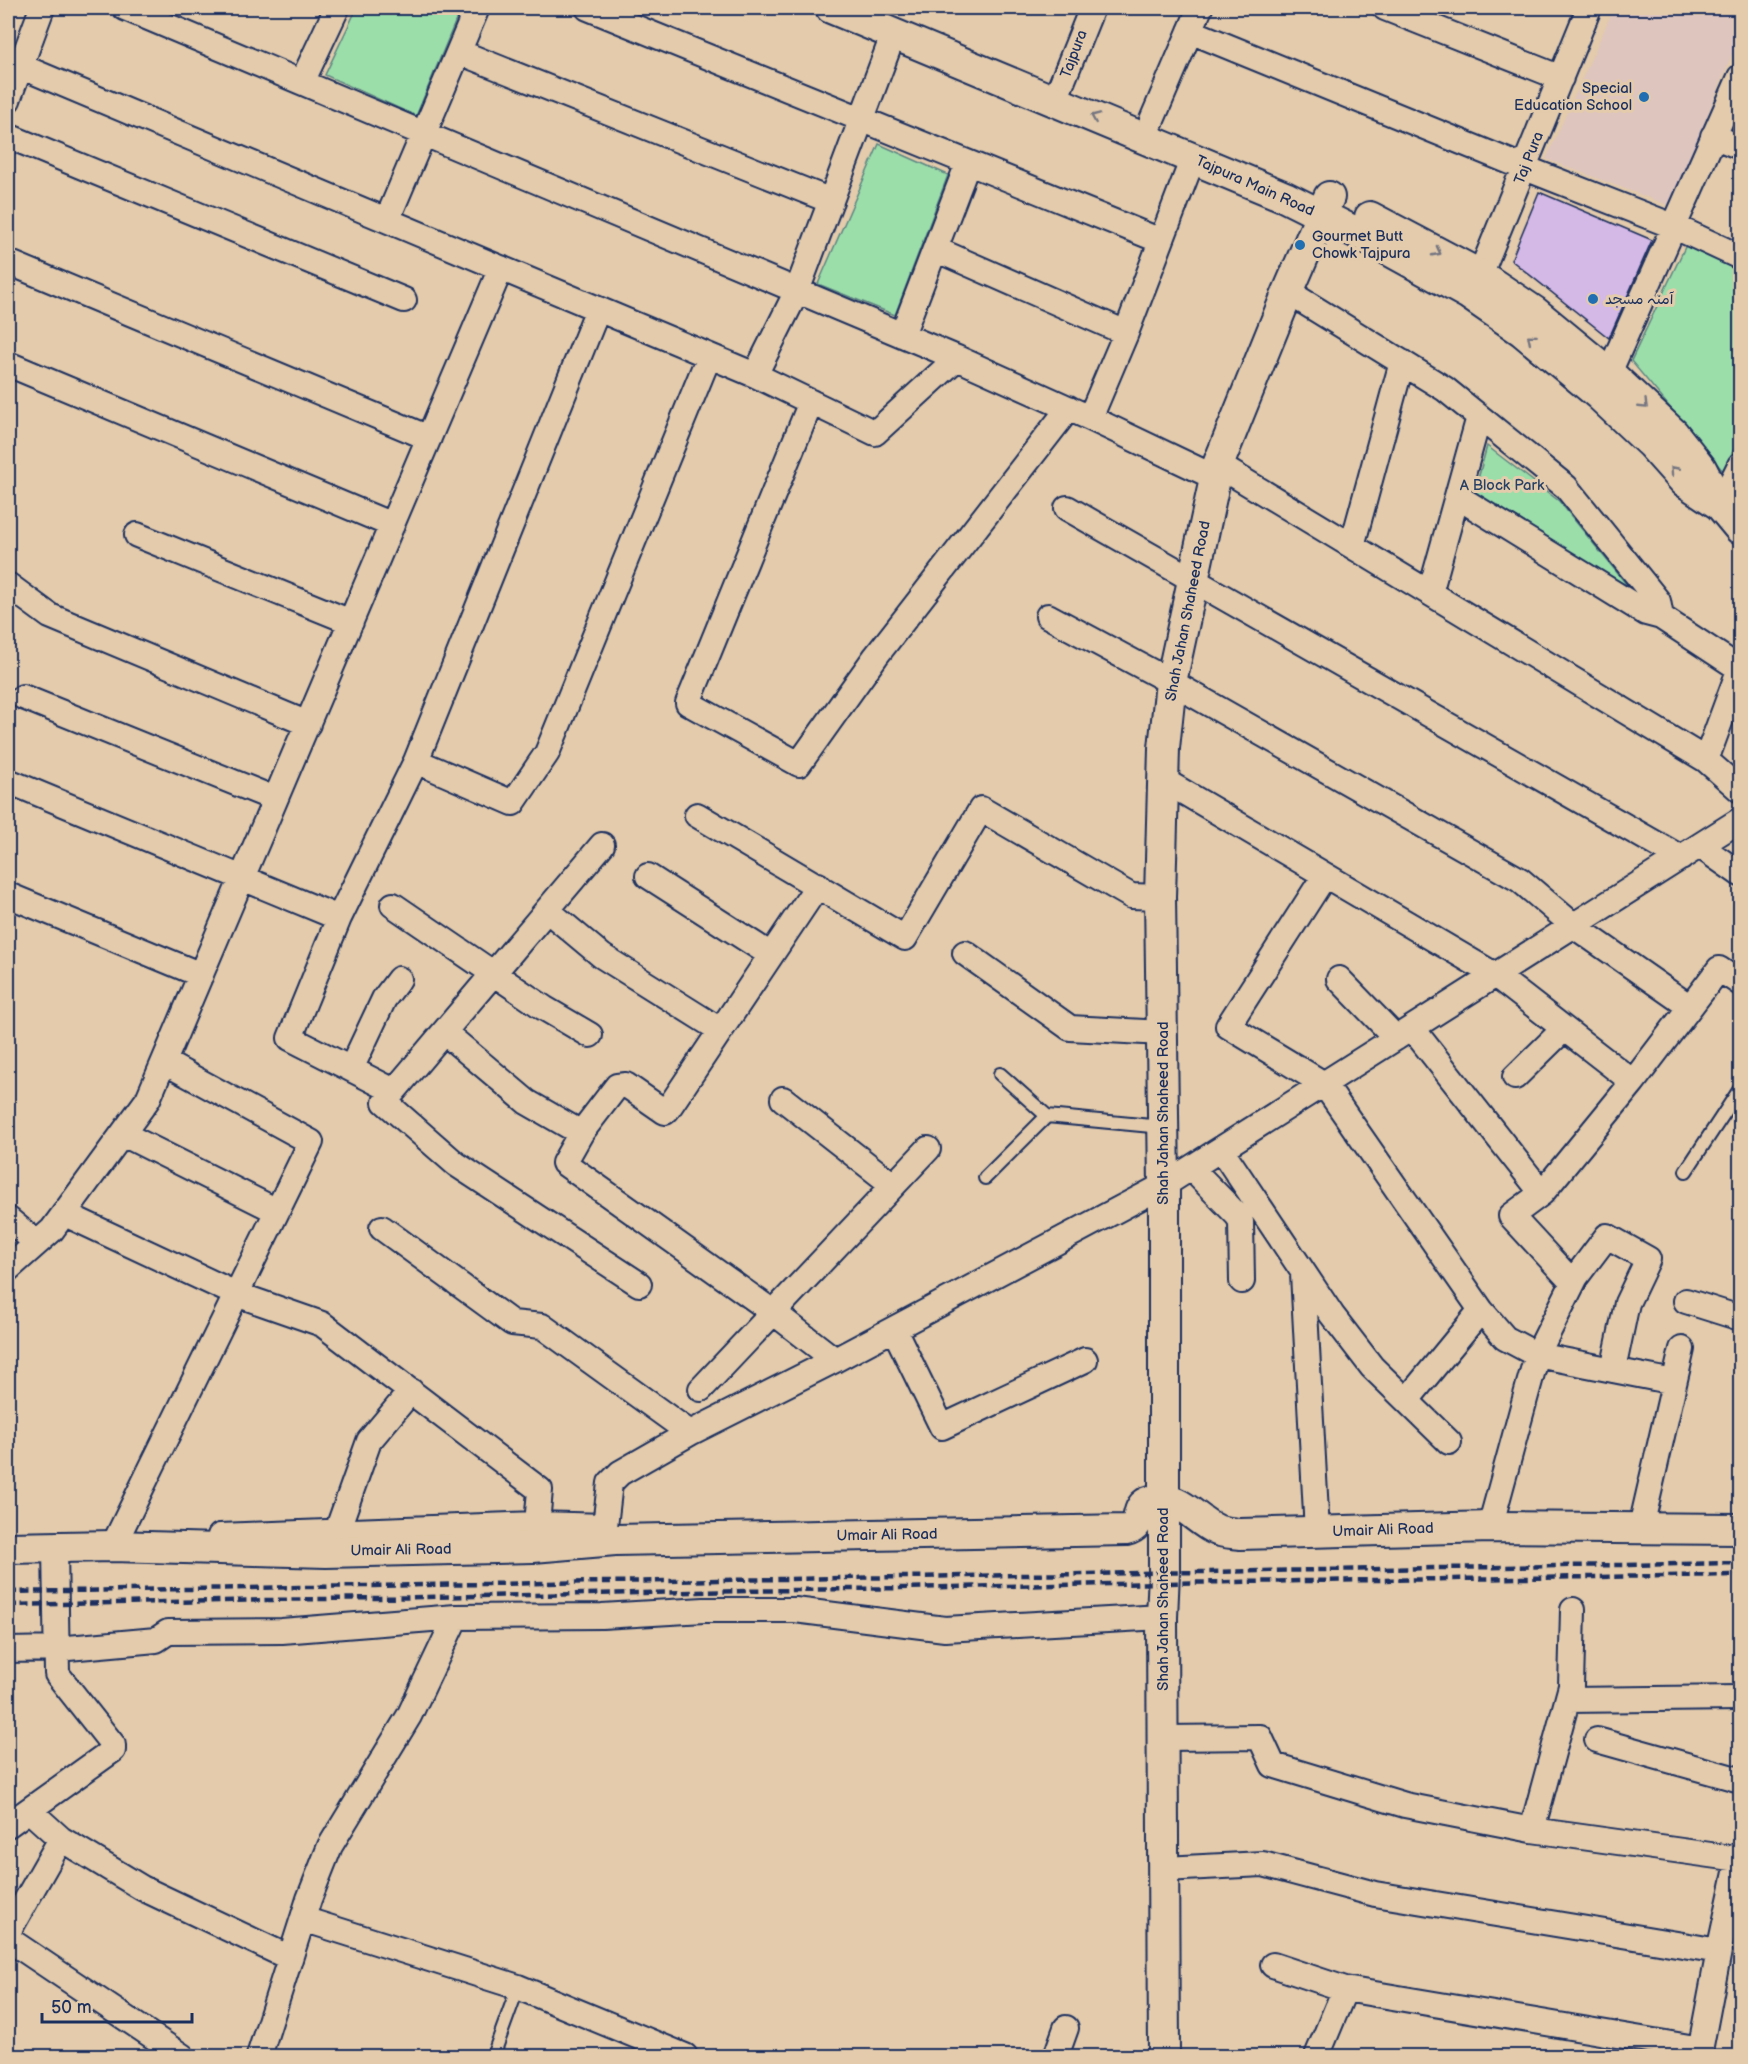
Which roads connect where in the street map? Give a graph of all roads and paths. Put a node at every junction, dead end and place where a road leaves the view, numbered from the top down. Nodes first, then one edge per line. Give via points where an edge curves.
1 (42, 8) edge
2 (125, 8) edge
3 (337, 8) edge
4 (477, 8) edge
5 (588, 8) edge
6 (831, 8) edge
7 (1092, 8) edge
8 (1200, 8) edge
9 (1385, 8) edge
10 (1589, 8) edge
11 (890, 20) edge
12 (1190, 31) junction
13 (459, 52) junction
14 (20, 66) junction
15 (1740, 77) edge
16 (1561, 78) junction
17 (302, 82) junction
18 (1059, 91) junction
19 (8, 100) edge
20 (862, 119) junction
21 (1152, 120) junction
22 (423, 135) junction
23 (8, 136) edge
24 (1713, 136) junction
25 (1740, 147) edge
26 (1193, 158) junction
27 (968, 163) junction
28 (1525, 168) junction
29 (831, 201) junction
30 (1325, 206) junction
31 (387, 220) junction
32 (1673, 226) junction
33 (1161, 241) junction
34 (935, 249) junction
35 (1740, 257) edge
36 (8, 262) edge
37 (501, 268) junction
38 (1480, 275) junction
39 (797, 291) junction
40 (1288, 292) junction
41 (404, 300) dead end
42 (598, 309) junction
43 (1126, 333) junction
44 (902, 335) junction
45 (709, 356) junction
46 (957, 358) junction
47 (1402, 362) junction
48 (8, 364) edge
49 (1609, 373) junction
50 (755, 375) junction
51 (811, 402) junction
52 (1080, 413) junction
53 (1479, 417) junction
54 (429, 438) junction
55 (1740, 465) edge
56 (1217, 472) junction
57 (1458, 497) junction
58 (1720, 504) junction
59 (1067, 508) dead end
60 (392, 525) junction
61 (1740, 529) edge
62 (137, 535) dead end
63 (1352, 546) junction
64 (1192, 580) junction
65 (8, 585) edge
66 (1430, 593) junction
67 (1048, 616) dead end
68 (1661, 617) junction
69 (351, 622) junction
70 (1740, 669) edge
71 (1171, 682) junction
72 (22, 697) dead end
73 (308, 724) junction
74 (1706, 760) junction
75 (416, 761) junction
76 (1163, 780) junction
77 (8, 781) edge
78 (1740, 790) edge
79 (275, 800) junction
80 (697, 815) dead end
81 (1740, 820) edge
82 (602, 845) dead end
83 (1690, 852) junction
84 (1740, 874) edge
85 (1325, 875) junction
86 (648, 876) dead end
87 (243, 877) junction
88 (818, 885) junction
89 (8, 895) edge
90 (1160, 897) junction
91 (393, 905) dead end
92 (547, 910) junction
93 (339, 918) junction
94 (1574, 926) junction
95 (965, 953) dead end
96 (771, 955) junction
97 (494, 972) junction
98 (201, 975) junction
99 (1495, 975) junction
100 (399, 979) dead end
101 (1339, 980) dead end
102 (1740, 983) edge
103 (1690, 1007) junction
104 (1564, 1029) junction
105 (720, 1030) junction
106 (444, 1032) junction
107 (1163, 1033) junction
108 (1404, 1033) junction
109 (590, 1035) dead end
110 (164, 1062) junction
111 (351, 1069) junction
112 (1000, 1074) dead end
113 (1515, 1077) dead end
114 (1633, 1082) junction
115 (1324, 1084) junction
116 (1740, 1089) edge
117 (394, 1091) junction
118 (783, 1099) dead end
119 (1047, 1116) junction
120 (1162, 1128) junction
121 (581, 1133) junction
122 (123, 1134) junction
123 (928, 1149) dead end
124 (1221, 1149) junction
125 (1191, 1168) junction
126 (1686, 1171) dead end
127 (986, 1178) dead end
128 (893, 1185) junction
129 (1164, 1185) junction
130 (1542, 1193) junction
131 (277, 1211) junction
132 (64, 1214) junction
133 (8, 1219) edge
134 (382, 1228) dead end
135 (37, 1243) junction
136 (8, 1269) edge
137 (1303, 1272) junction
138 (1242, 1281) dead end
139 (1573, 1283) junction
140 (639, 1284) dead end
141 (236, 1294) junction
142 (1686, 1301) dead end
143 (1481, 1310) junction
144 (773, 1312) junction
145 (1740, 1317) edge
146 (894, 1329) junction
147 (1682, 1349) dead end
148 (1537, 1354) junction
149 (835, 1360) junction
150 (1085, 1360) dead end
151 (1613, 1370) junction
152 (1674, 1382) junction
153 (701, 1389) dead end
154 (411, 1391) junction
155 (1407, 1400) junction
156 (690, 1433) junction
157 (1449, 1442) dead end
158 (1163, 1501) junction
159 (537, 1524) junction
160 (1490, 1527) junction
161 (1641, 1527) junction
162 (1740, 1529) edge
163 (337, 1532) junction
164 (1317, 1532) junction
165 (610, 1533) junction
166 (113, 1546) junction
167 (55, 1547) junction
168 (8, 1548) edge
169 (1573, 1610) dead end
170 (456, 1617) junction
171 (1162, 1617) junction
172 (57, 1649) junction
173 (8, 1650) edge
174 (1740, 1698) edge
175 (1568, 1700) junction
176 (1164, 1738) junction
177 (1597, 1740) dead end
178 (1740, 1780) edge
179 (29, 1810) junction
180 (8, 1826) edge
181 (1532, 1830) junction
182 (61, 1839) junction
183 (1740, 1856) edge
184 (1164, 1869) junction
185 (303, 1919) junction
186 (8, 1932) edge
187 (8, 1939) edge
188 (1719, 1951) junction
189 (291, 1958) junction
190 (1273, 1965) dead end
191 (518, 1987) junction
192 (1346, 1989) junction
193 (1066, 2028) dead end
194 (656, 2051) edge
195 (1700, 2053) edge
196 (182, 2056) edge
197 (259, 2056) edge
198 (493, 2056) edge
199 (685, 2056) edge
200 (1056, 2056) edge
201 (1164, 2056) edge
202 (1317, 2056) edge

1 - 14 street
2 - 17 street
3 - 17 street
4 - 13 street
5 - 20 street
6 - 11 street, Tajpura Main Road
7 - 18 street, Tajpura
8 - 12 street
9 - 16 street
10 - 16 street, Taj Pura
11 - 18 street, Tajpura Main Road
11 - 20 street
12 - 21 street
12 - 28 street
13 - 22 street
13 - 29 street
14 - 19 street
14 - 31 street
15 - 24 street
16 - 28 street, Taj Pura
17 - 22 street
18 - 21 street, Tajpura Main Road
26 -> 18 street, Tajpura Main Road
20 - 27 street
20 - 29 street
21 - 30 street, Tajpura Main Road via 1280,174
22 - 31 street
22 - 39 street
23 - 41 street
24 - 25 street
24 - 32 street
26 - 30 street, Tajpura Main Road via 1285,196
26 - 33 street
27 - 33 street
27 - 34 street
28 - 32 street
28 - 38 street, Taj Pura
29 - 39 street
30 -> 38 street, Tajpura Main Road
30 - 40 street, Shah Jahan Shaheed Road
58 -> 30 street, Tajpura Main Road via 1684,481 1599,395 1522,331 1467,293 1366,238
31 - 37 street
32 - 35 street
32 - 49 street
33 - 43 street
34 - 43 street
34 - 44 street
36 - 54 street
37 - 42 street
37 - 54 street
38 - 49 street, Tajpura Main Road via 1535,312
39 - 44 street
39 - 50 street
40 - 47 street
40 - 56 street, Shah Jahan Shaheed Road
42 - 45 street
42 - 75 street
43 - 52 street
44 - 46 street
45 - 50 street
45 - 75 street via 547,753 513,803
46 - 51 street via 875,433
46 - 52 street
47 - 53 street via 1445,389
47 - 63 street
48 - 60 street
49 -> 58 street, Tajpura Main Road via 1674,434 1701,468
50 - 51 street
51 - 52 street via 688,703 799,764 876,656
52 - 56 street
53 - 57 street
53 - 68 street via 1566,487 1658,602
54 - 60 street
55 - 58 street
56 - 63 street
56 - 64 street, Shah Jahan Shaheed Road
57 - 66 street
57 - 68 street via 1646,613
58 - 61 street, Tajpura Main Road
59 - 64 street
60 - 69 street
62 - 69 street
63 - 66 street
64 - 71 street, Shah Jahan Shaheed Road
64 - 83 street
65 - 73 street via 50,616
66 - 74 street
67 - 71 street
68 - 70 street
69 - 73 street
70 - 74 street
71 - 76 street, Shah Jahan Shaheed Road
71 - 94 street via 1520,880
72 - 79 street
73 - 79 street
74 - 78 street
75 - 93 street
76 - 85 street
76 - 90 street, Shah Jahan Shaheed Road
77 - 87 street
79 - 87 street
80 - 88 street
81 - 83 street
82 - 92 street
83 - 84 street
83 - 94 street
85 - 99 street
85 - 115 street via 1228,1026
86 - 96 street
87 - 93 street
87 - 98 street
88 - 90 street via 905,938 981,810 1131,896
88 - 96 street
89 - 98 street
90 - 107 street, Shah Jahan Shaheed Road
91 - 97 street
92 - 97 street
92 - 105 street via 602,956
93 - 111 street via 290,1038
94 - 99 street
94 - 103 street
95 - 107 street via 1070,1028
96 - 105 street
97 - 106 street
97 - 109 street
98 - 110 street
99 - 104 street
99 - 108 street
100 - 111 street via 384,999
101 - 108 street
102 - 103 street via 1719,969
103 - 114 street
104 - 113 street
104 - 114 street
105 - 121 street via 665,1112 622,1084
106 - 117 street
106 - 121 street via 527,1102
107 - 120 street, Shah Jahan Shaheed Road
108 - 115 street
108 - 130 street
110 - 122 street via 148,1099
110 - 131 street via 310,1142
111 - 117 street
112 - 119 lane
114 - 130 street
115 - 124 street
115 - 143 street
116 - 126 lane
117 - 140 street via 385,1102 456,1164
118 - 128 street
119 - 120 lane
119 - 127 lane
120 - 129 street, Shah Jahan Shaheed Road
121 - 144 street via 564,1163
122 - 131 street
122 - 132 street
123 - 128 street
124 - 125 street
124 - 137 street
125 - 129 street
125 - 138 street via 1241,1221
128 - 144 street
129 - 146 street
129 - 158 street, Shah Jahan Shaheed Road
130 - 139 street via 1511,1216
131 - 141 street
132 - 135 street
132 - 141 street
133 - 135 street
134 - 156 street via 512,1323 542,1326
135 - 136 street
137 - 155 street via 1372,1367
137 - 164 street
139 - 148 street
139 - 151 street via 1607,1236 1648,1259 1627,1303
141 - 154 street via 322,1324
141 - 166 street
142 - 145 street
143 - 148 street via 1505,1338
143 - 155 street
144 - 149 street
144 - 153 street
146 - 149 street
146 - 150 street via 942,1427
147 - 152 street
148 - 151 street
148 - 160 street
149 - 156 street
151 - 152 street
152 - 161 street
154 - 159 street via 540,1490
154 - 163 street via 369,1441
155 - 157 street
156 - 165 street via 620,1473 610,1483
158 - 164 street, Umair Ali Road via 1181,1504 1217,1530 1228,1533
158 - 165 street, Umair Ali Road via 1143,1505 1137,1525 1126,1530
158 - 171 street, Shah Jahan Shaheed Road
159 - 163 street
159 - 165 street
160 - 161 street, Umair Ali Road
160 - 164 street, Umair Ali Road
161 - 162 street, Umair Ali Road
163 - 166 street via 171,1538
165 - 166 street, Umair Ali Road via 533,1547 326,1552
166 - 167 street, Umair Ali Road
167 - 168 street, Umair Ali Road
167 - 172 street
169 - 175 street
170 - 171 street via 795,1611 945,1629
170 - 172 street via 282,1631 168,1632 156,1640
170 - 185 street via 409,1716 330,1846
171 - 176 street, Shah Jahan Shaheed Road
172 - 173 street
172 - 179 street via 57,1674 113,1750
174 - 175 street
175 - 181 street
176 - 181 street via 1260,1737 1273,1765 1405,1805
176 - 184 street, Shah Jahan Shaheed Road
177 - 178 street
179 - 180 street
179 - 182 street
181 - 183 street
182 - 186 street
182 - 189 street via 142,1888
183 - 188 street
184 - 188 street via 1263,1864 1375,1894
184 - 201 street, Shah Jahan Shaheed Road
185 - 189 street
185 - 191 street
187 - 196 street
188 - 195 street
189 - 197 street
190 - 192 street
191 - 194 street
191 - 198 lane
192 - 195 street
192 - 202 street
193 - 200 street
194 - 199 street

